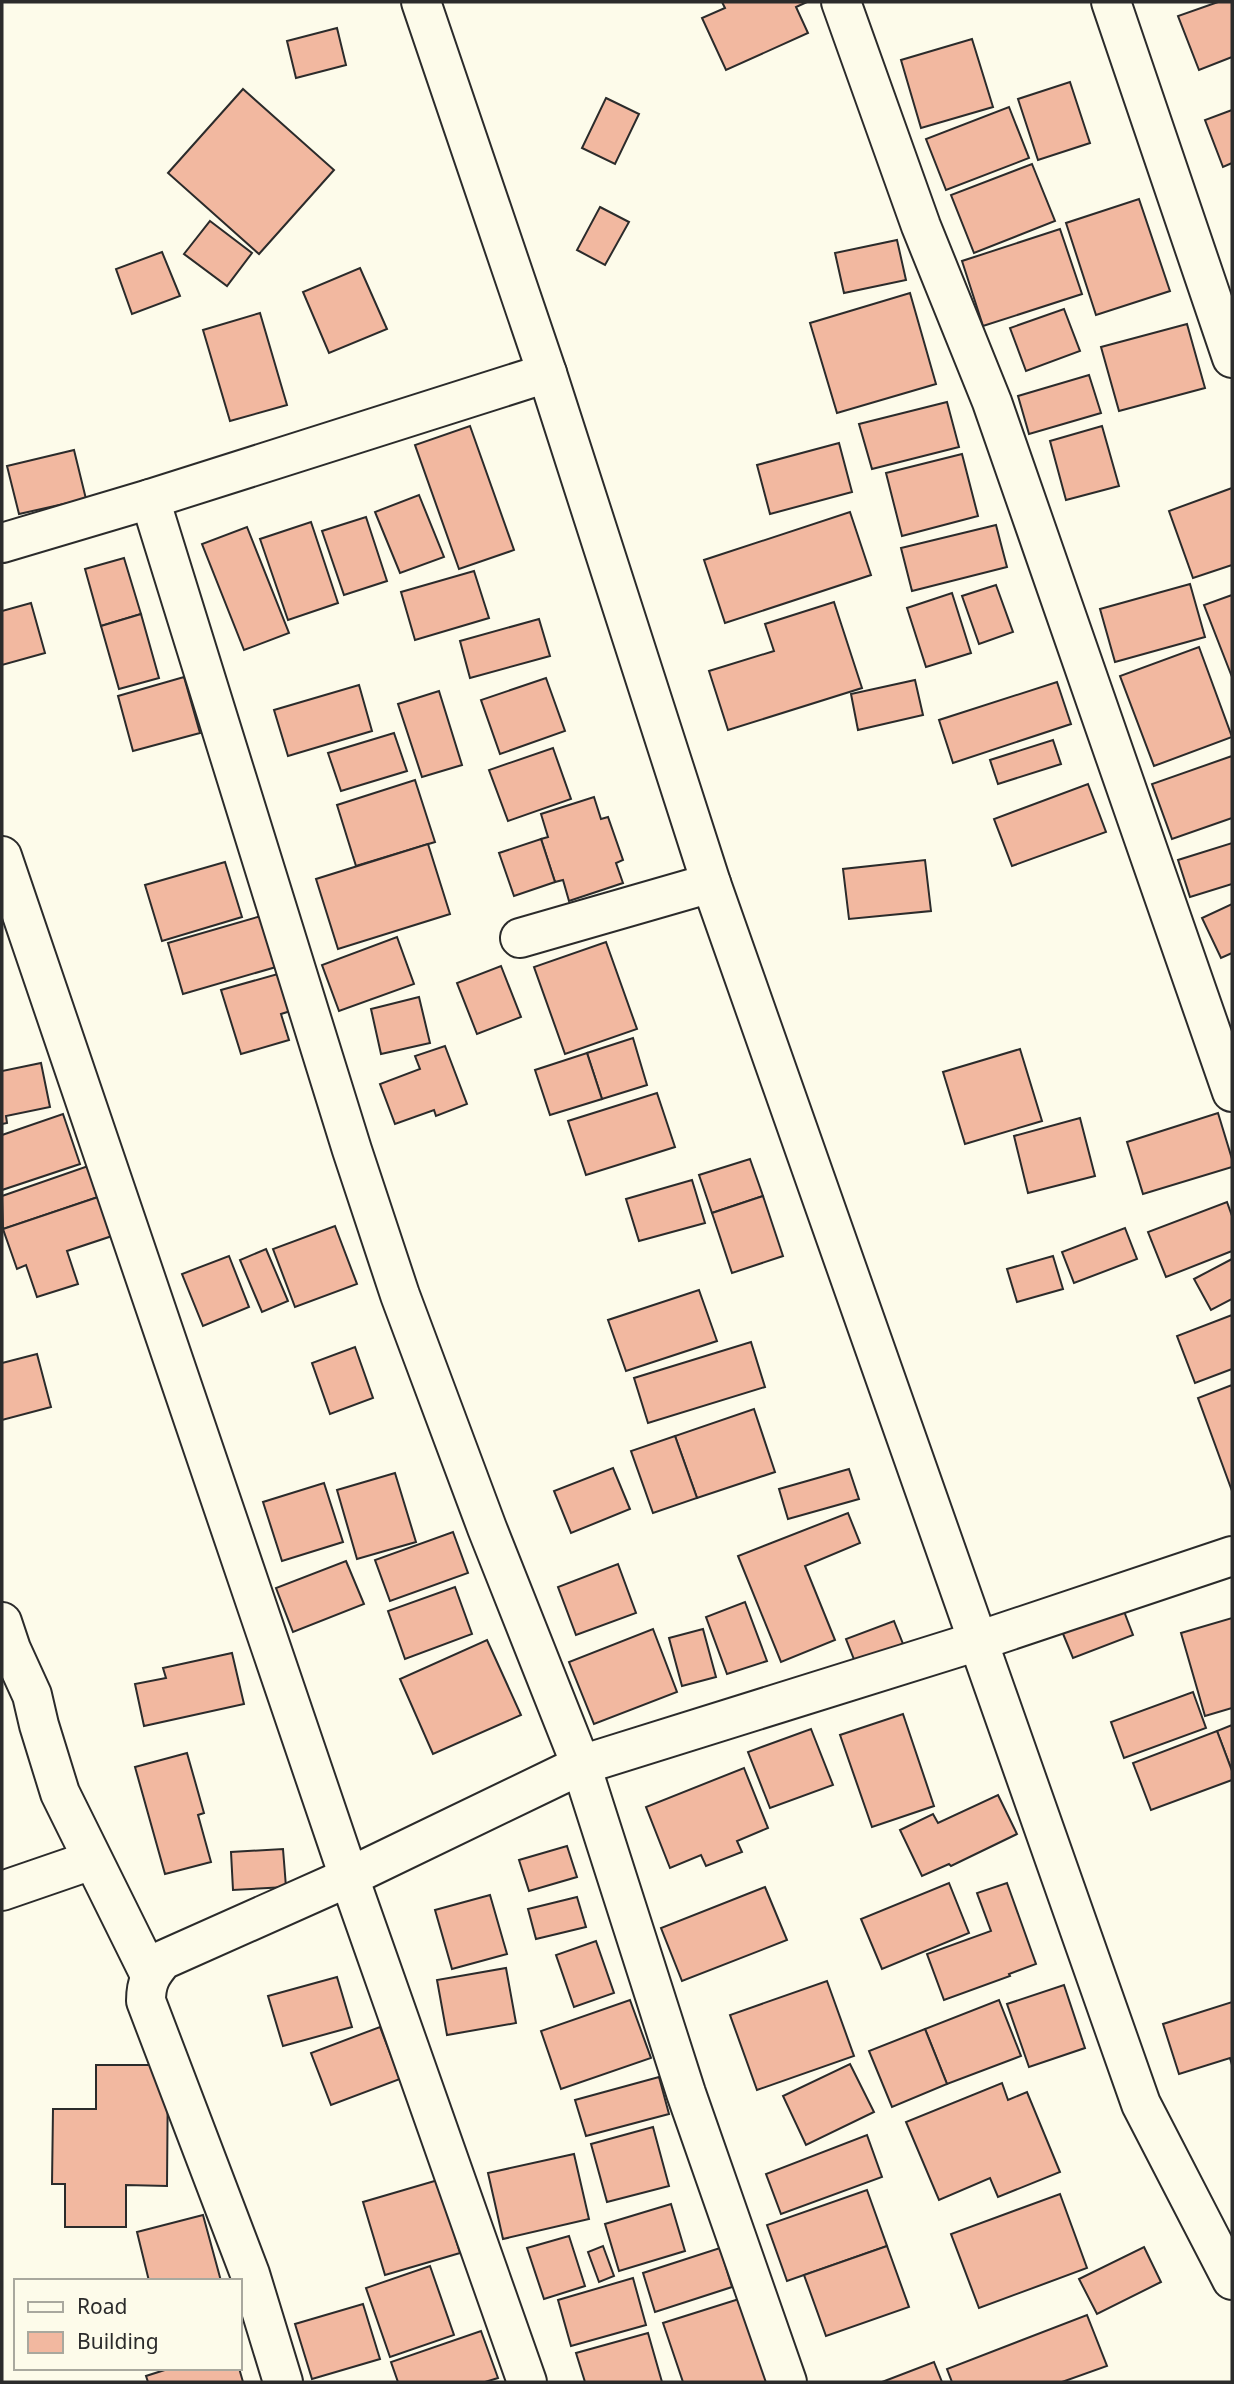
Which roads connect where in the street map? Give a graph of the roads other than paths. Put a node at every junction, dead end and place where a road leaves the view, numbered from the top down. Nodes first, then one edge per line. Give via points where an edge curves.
1 (421, 2) edge
2 (841, 2) edge
3 (1111, 2) edge
4 (1232, 358) edge
5 (547, 373) junction
6 (150, 499) junction
7 (2, 543) edge
8 (2, 856) edge
9 (711, 883) junction
10 (520, 938) dead end
11 (1232, 1092) edge
12 (1232, 1556) edge
13 (2, 1622) edge
14 (978, 1641) junction
15 (581, 1765) junction
16 (92, 1860) junction
17 (349, 1877) junction
18 (2, 1891) edge
19 (150, 1975) junction
20 (1232, 2280) edge
21 (283, 2382) edge
22 (527, 2382) edge
23 (787, 2382) edge

1 - 5 street
2 - 11 street via 921,226 992,402
3 - 4 street
5 - 6 street
5 - 9 street
6 - 7 street
6 - 15 street via 400,1294
8 - 17 street
9 - 10 street
9 - 14 street
12 - 14 street
13 - 16 street via 32,1695 61,1793
14 - 15 street
14 - 20 street via 1141,2104
15 - 17 street
15 - 23 street via 686,2093
16 - 18 street
16 - 19 street
17 - 19 street via 163,1961
17 - 22 street
19 - 21 street via 146,2001 250,2274

